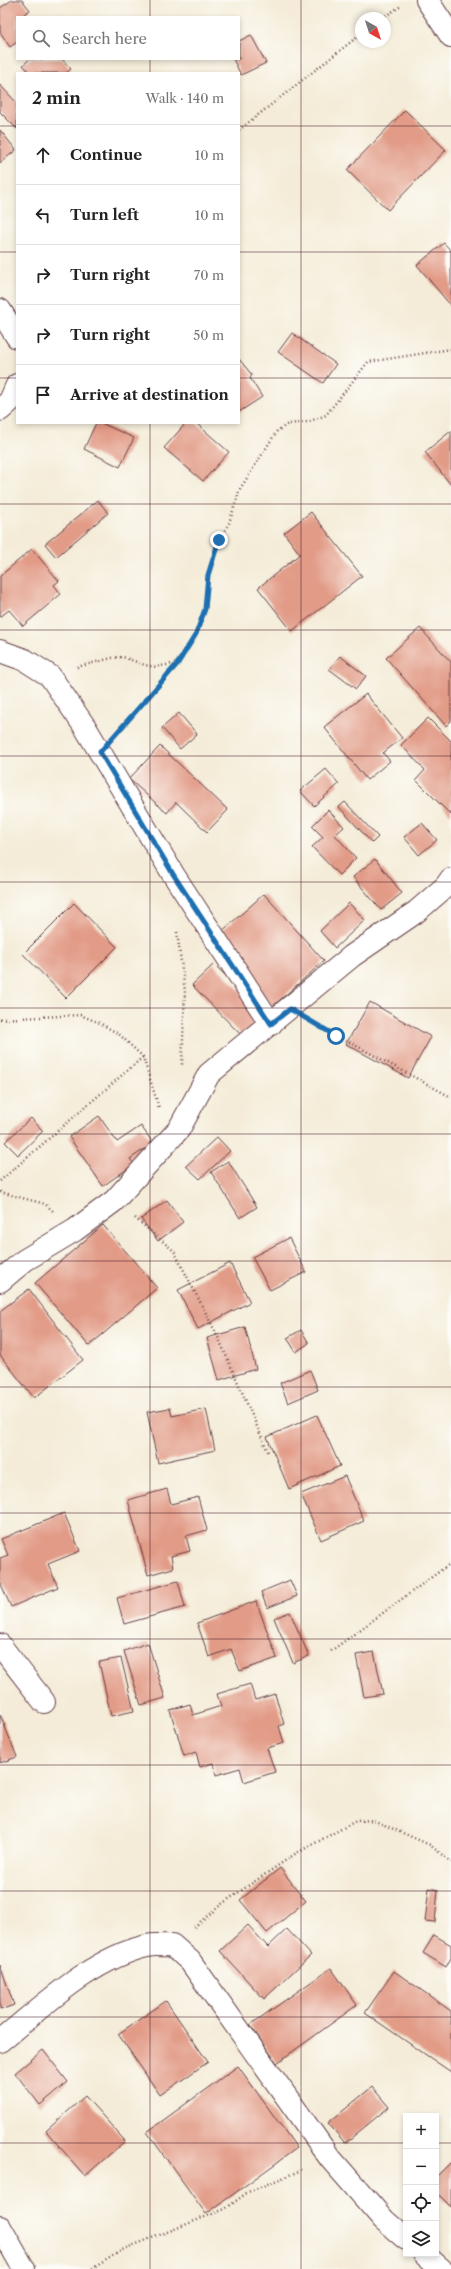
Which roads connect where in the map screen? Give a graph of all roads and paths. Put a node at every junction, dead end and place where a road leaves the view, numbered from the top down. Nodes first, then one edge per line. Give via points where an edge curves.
1 (427, 0) edge
2 (404, 4) dead end
3 (391, 12) edge
4 (451, 36) edge
5 (355, 39) edge
6 (240, 129) edge
7 (0, 310) edge
8 (16, 335) edge
9 (451, 349) edge
10 (16, 387) edge
11 (0, 410) edge
12 (0, 651) edge
13 (178, 663) junction
14 (50, 676) junction
15 (100, 752) junction
16 (451, 879) edge
17 (176, 926) dead end
18 (290, 1009) junction
19 (0, 1019) edge
20 (271, 1024) junction
21 (143, 1057) junction
22 (182, 1068) dead end
23 (451, 1098) edge
24 (169, 1140) junction
25 (0, 1181) edge
26 (0, 1192) edge
27 (114, 1201) junction
28 (75, 1230) junction
29 (0, 1281) edge
30 (269, 1454) dead end
31 (451, 1563) edge
32 (0, 1645) edge
33 (331, 1651) dead end
34 (44, 1702) dead end
35 (451, 1862) edge
36 (172, 1946) junction
37 (0, 2041) edge
38 (330, 2158) junction
39 (0, 2227) edge
40 (403, 2236) edge
41 (427, 2257) edge
42 (24, 2269) edge
43 (92, 2269) edge
44 (441, 2269) edge

1 - 4 street
2 - 3 path
5 - 6 path
7 - 8 street
9 - 13 path via 368,362 326,415 308,422 288,424 276,431 234,502 229,523 219,540 208,575 203,615 196,634
10 - 11 street via 10,401
12 - 14 street via 25,660
13 - 14 path via 156,667 123,657 112,658
13 - 15 path
14 - 15 street
15 - 20 street via 173,874
16 - 18 street via 416,912 352,956
17 - 22 path via 185,991
18 - 20 street
18 - 23 path
19 - 21 path via 80,1015 120,1035
20 - 24 street via 209,1074 179,1129
21 - 24 path
21 - 25 path
24 - 27 street
26 - 28 path via 45,1204
27 - 28 street
27 - 30 path via 174,1251 218,1337
28 - 29 street via 25,1260
31 - 33 path
32 - 34 street
35 - 36 path via 430,1845 373,1820 356,1821 295,1854 223,1903
36 - 37 street via 148,1946 109,1959 51,1999
36 - 38 street via 190,1961
38 - 40 street via 384,2220
38 - 43 path via 248,2192 225,2209 124,2249
39 - 42 street
41 - 44 street

